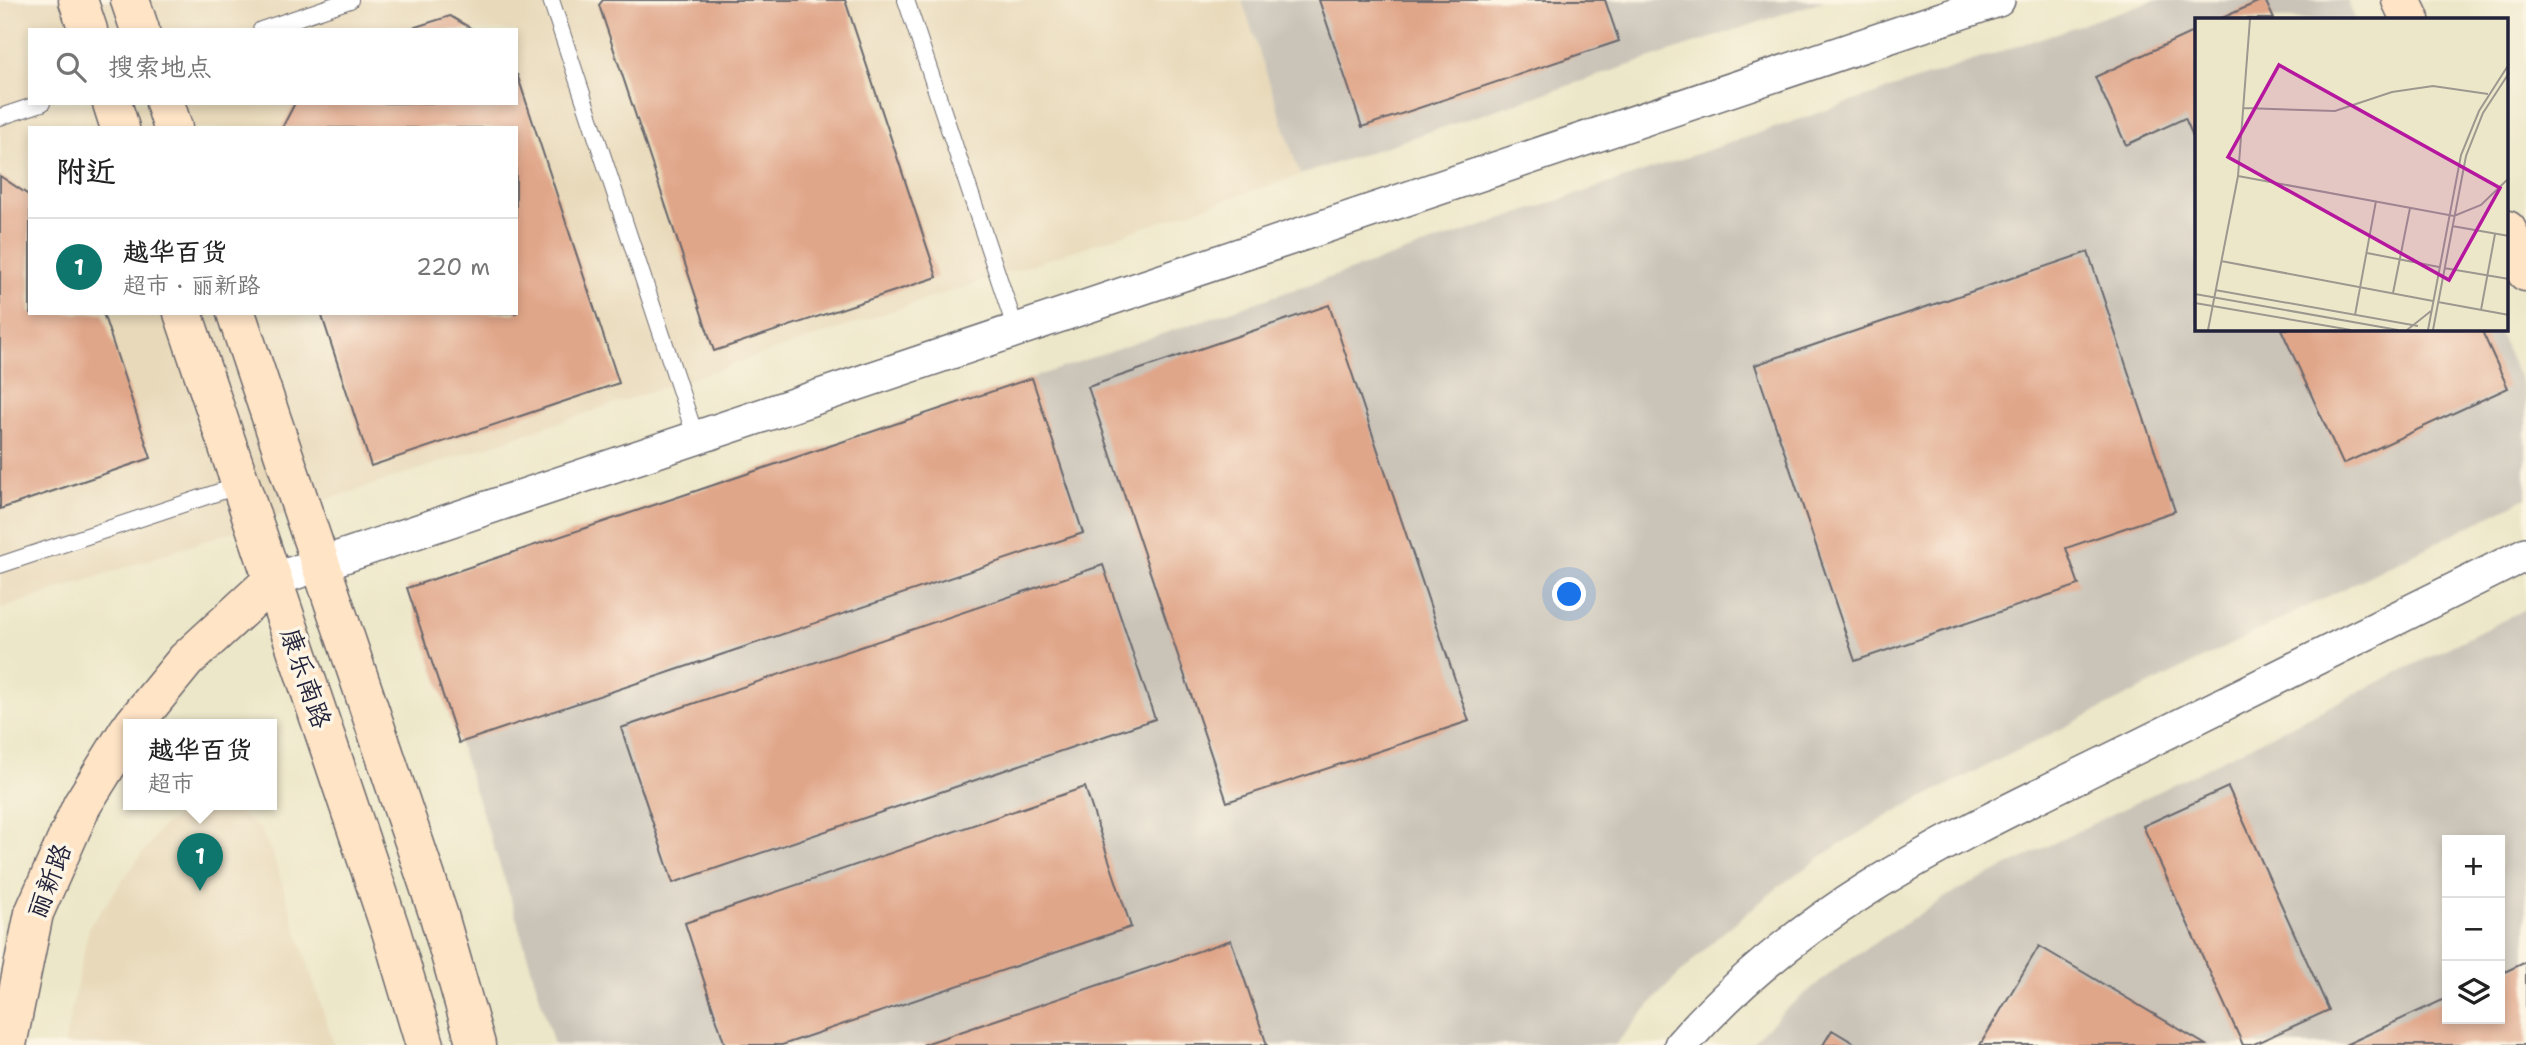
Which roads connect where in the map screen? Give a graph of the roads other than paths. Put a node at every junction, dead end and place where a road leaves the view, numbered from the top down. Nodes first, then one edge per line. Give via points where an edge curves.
1 (78, 0) edge
2 (131, 0) edge
3 (350, 0) edge
4 (551, 0) edge
5 (906, 0) edge
6 (1998, 0) edge
7 (2402, 0) edge
8 (2410, 18) edge
9 (87, 28) edge
10 (140, 28) edge
11 (267, 28) edge
12 (36, 105) edge
13 (113, 105) edge
14 (166, 105) edge
15 (0, 117) edge
16 (119, 126) edge
17 (172, 126) edge
18 (2508, 232) edge
19 (2526, 272) edge
20 (184, 315) edge
21 (237, 315) edge
22 (1016, 330) junction
23 (696, 438) junction
24 (240, 485) junction
25 (2526, 554) edge
26 (0, 565) edge
27 (320, 565) junction
28 (273, 580) junction
29 (138, 719) edge
30 (123, 740) edge
31 (7, 1045) edge
32 (425, 1045) edge
33 (476, 1045) edge
34 (1681, 1045) edge

1 - 9 street
2 - 10 street
3 - 11 lane
4 - 23 lane
5 - 22 lane
6 - 22 street
7 - 8 street
12 - 15 lane
13 - 16 street
14 - 17 street
18 - 19 street
20 - 24 street, 康乐南路
21 - 27 street, 康乐南路
22 - 23 street
23 - 27 street
24 - 26 lane
24 - 28 street, 康乐南路
25 - 34 street via 1926,851 1812,925 1753,972
27 - 28 street
27 - 33 street, 康乐南路 via 439,916
28 - 29 street via 186,660
28 - 32 street, 康乐南路
30 - 31 street, 丽新路 via 82,805 34,913

